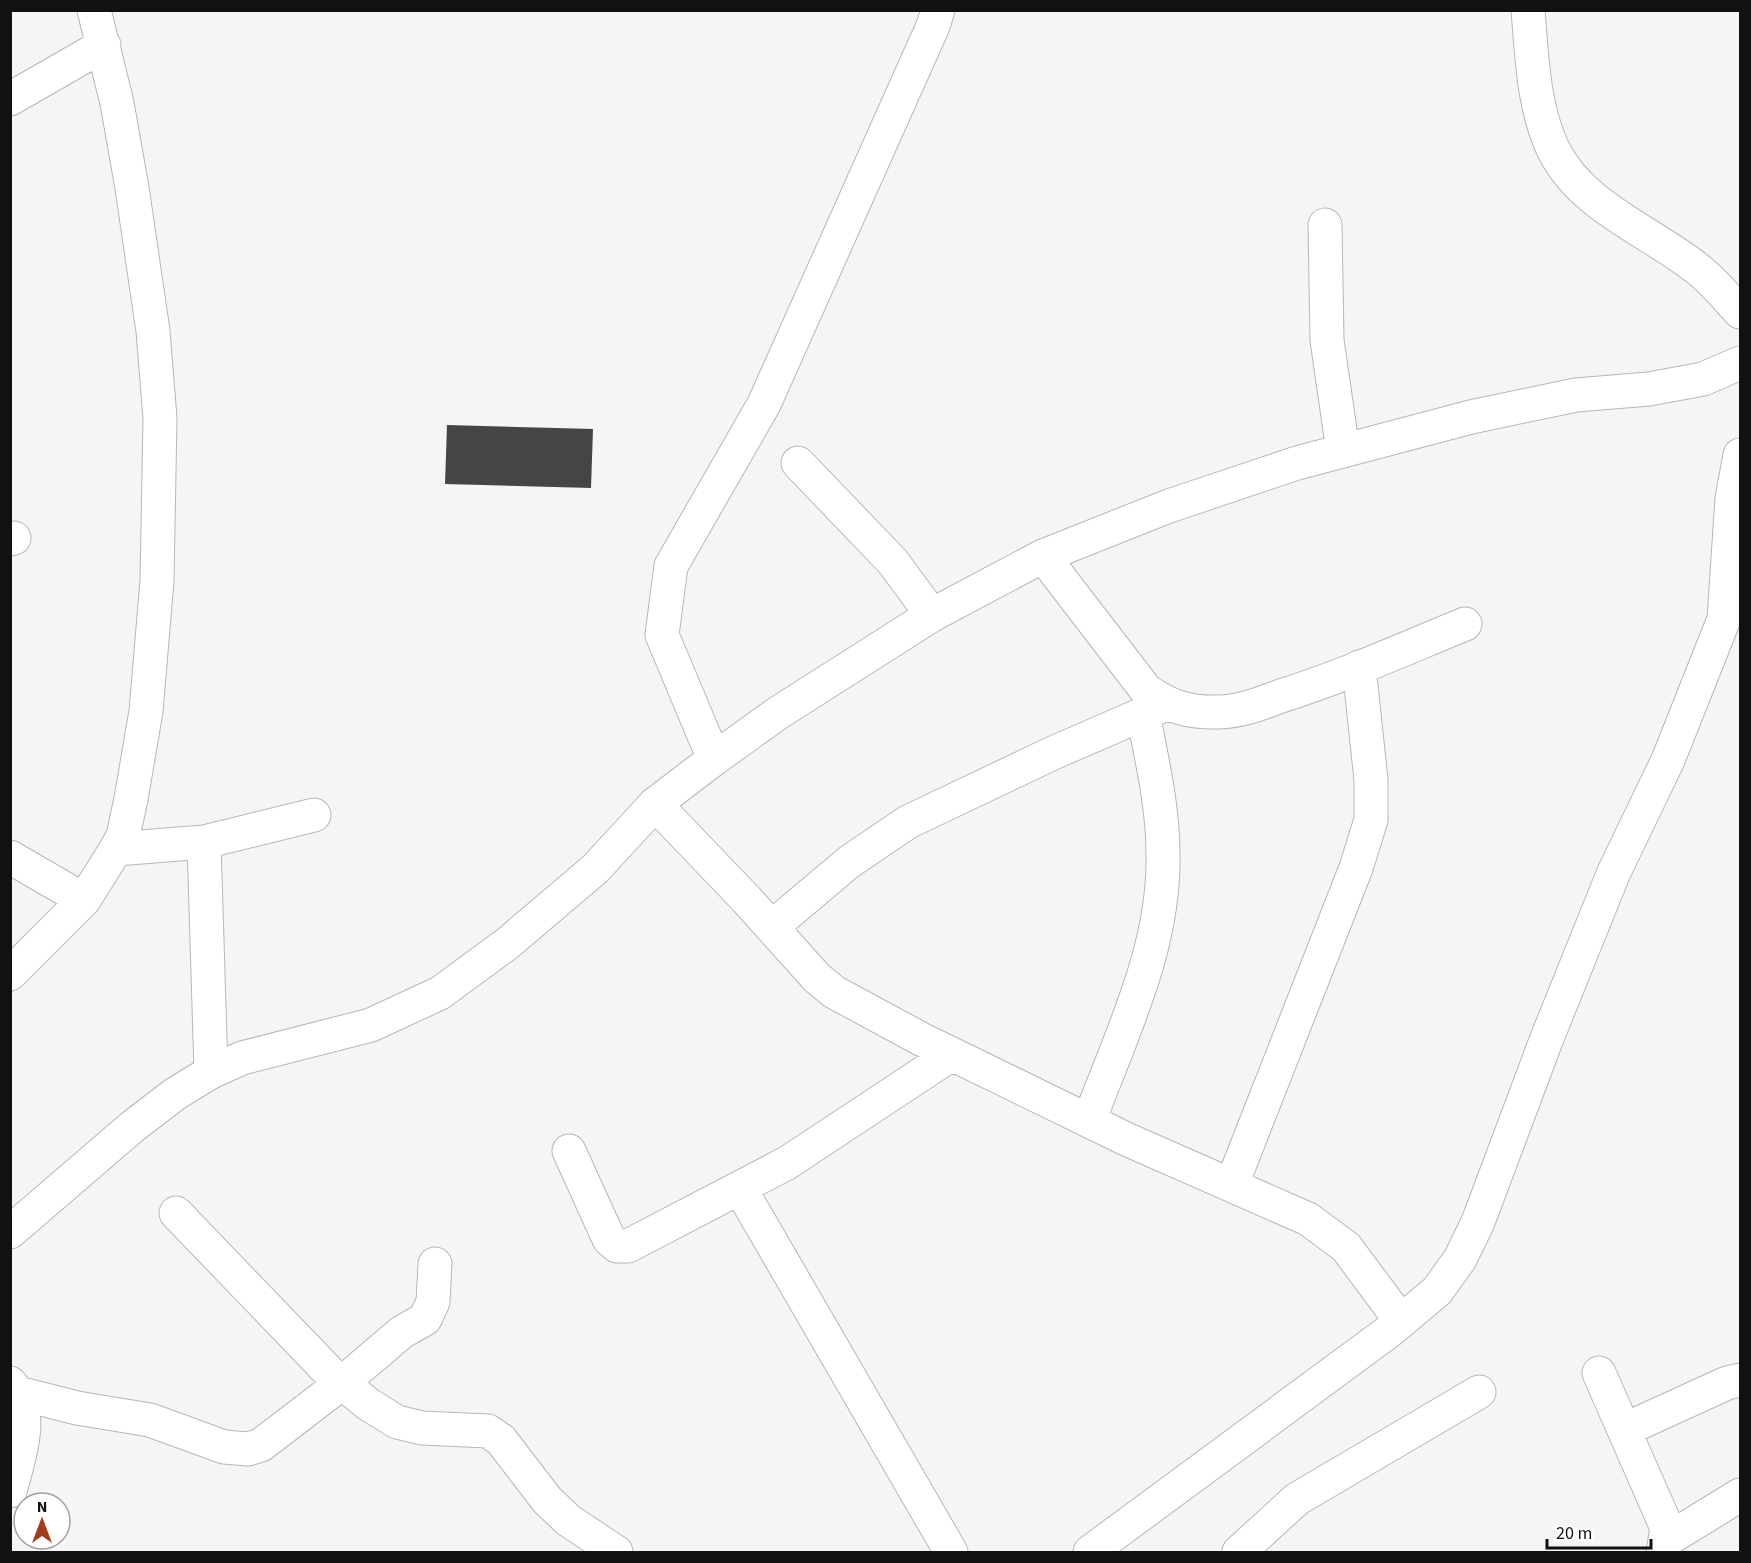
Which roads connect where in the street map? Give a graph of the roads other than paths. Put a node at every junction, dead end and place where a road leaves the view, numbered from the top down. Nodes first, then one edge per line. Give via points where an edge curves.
1 (94, 10) edge
2 (938, 10) edge
3 (1528, 10) edge
4 (104, 45) junction
5 (10, 99) edge
6 (1325, 225) dead end
7 (1740, 312) edge
8 (1740, 363) edge
9 (1343, 451) junction
10 (1740, 455) edge
11 (798, 463) dead end
12 (1043, 556) junction
13 (1733, 601) edge
14 (932, 615) junction
15 (1465, 624) dead end
16 (1359, 667) junction
17 (1154, 709) junction
18 (714, 759) junction
19 (655, 804) junction
20 (314, 815) dead end
21 (204, 842) junction
22 (116, 849) junction
23 (10, 857) edge
24 (84, 900) junction
25 (772, 927) junction
26 (10, 974) edge
27 (952, 1054) junction
28 (211, 1072) junction
29 (1089, 1121) junction
30 (569, 1151) dead end
31 (1232, 1184) junction
32 (741, 1190) junction
33 (176, 1213) dead end
34 (10, 1232) edge
35 (435, 1264) dead end
36 (1401, 1322) junction
37 (1599, 1373) dead end
38 (1740, 1380) edge
39 (342, 1383) junction
40 (14, 1388) edge
41 (1479, 1392) dead end
42 (1624, 1430) junction
43 (10, 1491) edge
44 (1740, 1495) edge
45 (1664, 1547) edge
46 (616, 1552) edge
47 (951, 1552) edge
48 (1090, 1552) edge
49 (1239, 1552) edge

1 - 4 street
2 - 18 street via 764,404 671,566 662,635
3 - 7 street via 1540,112 1554,150 1578,184 1606,209 1700,270
4 - 5 street
4 - 22 street via 139,231 160,418 157,581 146,711 123,836
6 - 9 street via 1327,340
8 - 9 street via 1703,379 1649,389 1576,395 1471,417
9 - 12 street via 1169,506
10 - 13 street via 1732,498
11 - 14 street via 893,562
12 - 14 street
12 - 17 street via 1146,690
13 - 36 street via 1668,760 1605,894 1478,1222 1460,1259 1437,1291
14 - 18 street via 778,713
15 - 16 street
16 - 17 street via 1252,706 1221,712
16 - 31 street via 1371,780 1371,820 1356,868
17 - 25 street via 908,822 849,862
17 - 29 street via 1164,855 1160,900 1150,960
18 - 19 street
19 - 25 street
19 - 28 street via 595,869 508,944 440,993 371,1025 242,1058
20 - 21 street
21 - 22 street
21 - 28 street
22 - 24 street
23 - 24 street
24 - 26 street
25 - 27 street via 834,992
27 - 29 street
27 - 32 street via 850,1124
28 - 34 street via 132,1127
29 - 31 street
30 - 32 street via 609,1239 617,1246 628,1246
31 - 36 street via 1308,1219 1346,1247
32 - 47 street
33 - 39 street
35 - 39 street via 433,1302 425,1318 402,1332
36 - 48 street
37 - 42 street
38 - 42 street
39 - 40 street via 261,1445 248,1449 224,1447 150,1420 77,1408
39 - 46 street via 397,1422 422,1428 489,1431 568,1520
40 - 43 street via 25,1422
41 - 49 street via 1297,1499
42 - 45 street via 1667,1527
44 - 45 street

